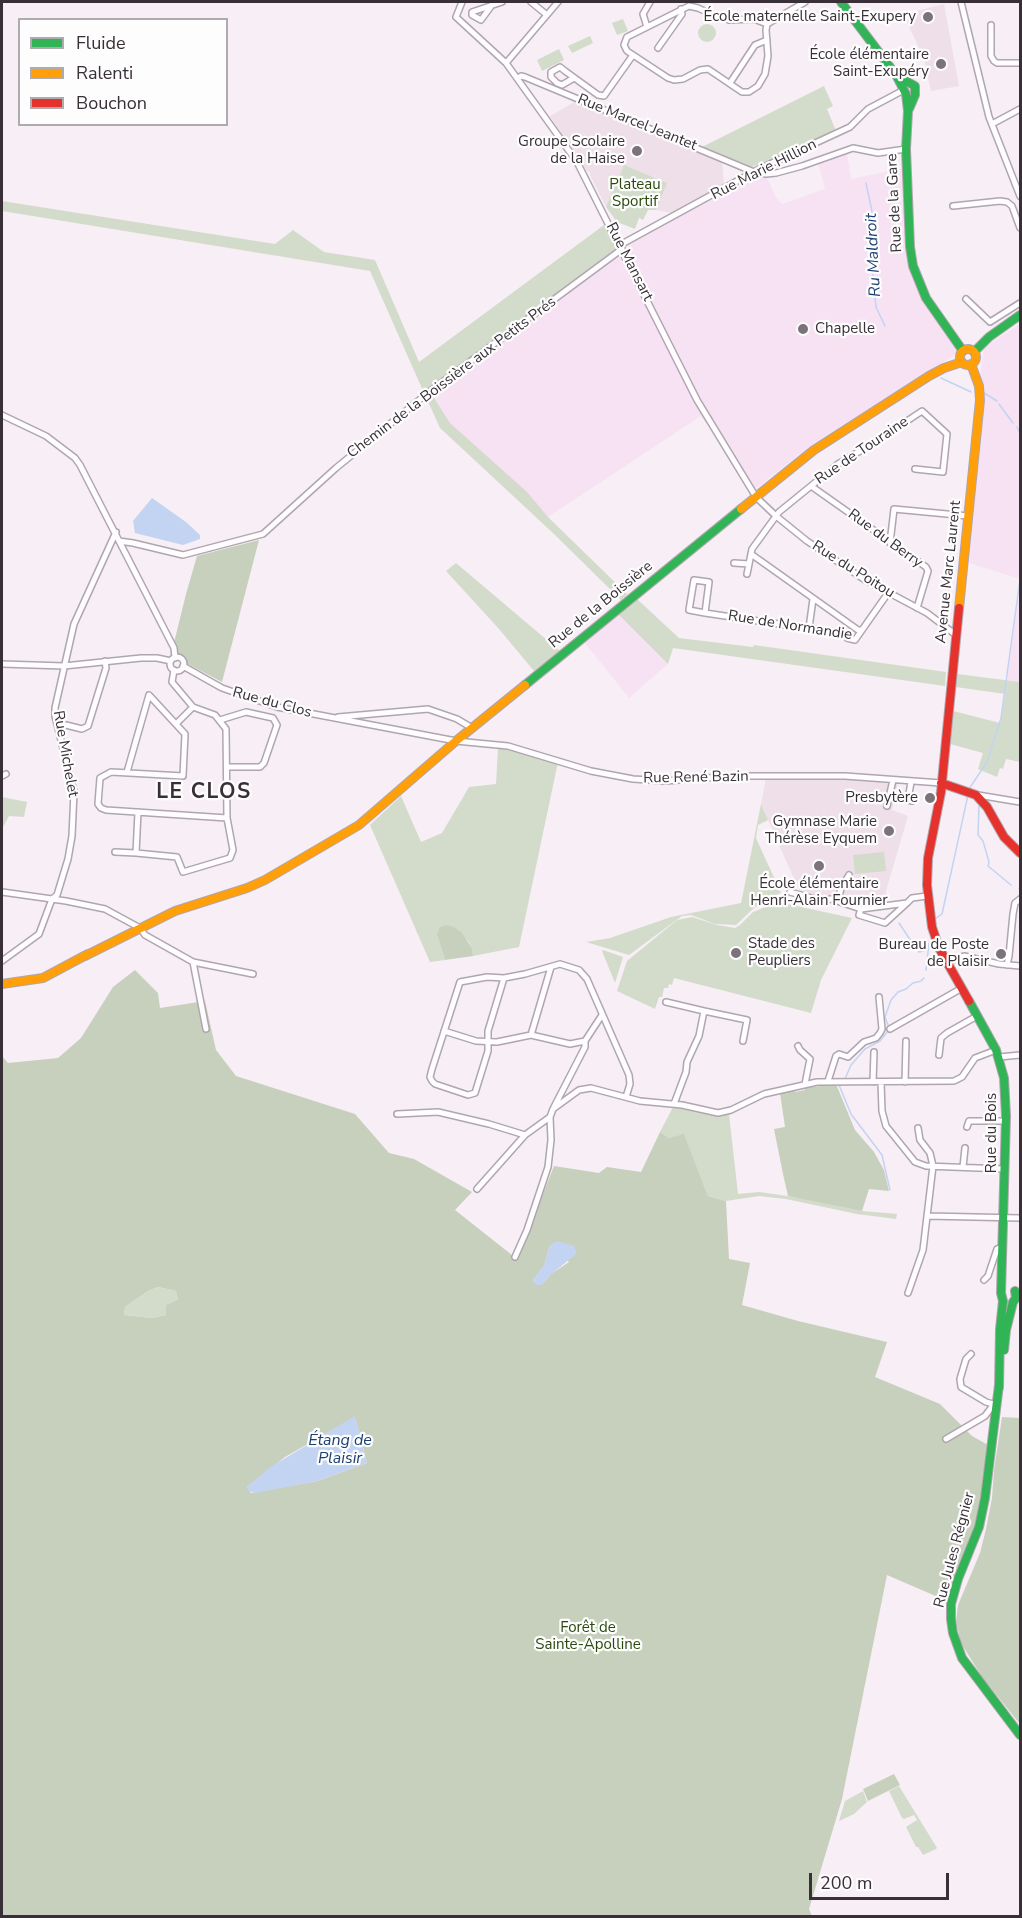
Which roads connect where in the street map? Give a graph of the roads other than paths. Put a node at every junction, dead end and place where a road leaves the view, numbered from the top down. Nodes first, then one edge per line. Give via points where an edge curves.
1 (462, 2) edge
2 (502, 2) edge
3 (531, 2) edge
4 (558, 2) edge
5 (650, 2) edge
6 (805, 2) edge
7 (842, 2) edge
8 (962, 2) edge
9 (492, 5) dead end
10 (681, 9) junction
11 (547, 15) junction
12 (767, 24) junction
13 (991, 25) dead end
14 (647, 27) junction
15 (766, 40) junction
16 (658, 48) dead end
17 (633, 55) junction
18 (506, 63) junction
19 (1020, 63) edge
20 (518, 78) junction
21 (574, 78) dead end
22 (730, 83) junction
23 (905, 84) junction
24 (1020, 109) edge
25 (992, 124) junction
26 (906, 149) junction
27 (754, 172) junction
28 (1020, 196) edge
29 (953, 206) dead end
30 (1020, 228) edge
31 (621, 247) junction
32 (966, 299) dead end
33 (1020, 303) edge
34 (1020, 315) edge
35 (963, 351) junction
36 (974, 352) junction
37 (962, 362) junction
38 (971, 364) junction
39 (917, 406) dead end
40 (922, 411) junction
41 (2, 415) edge
42 (915, 469) dead end
43 (811, 486) junction
44 (756, 497) junction
45 (776, 516) junction
46 (968, 516) junction
47 (116, 532) junction
48 (119, 541) junction
49 (890, 543) junction
50 (751, 554) junction
51 (734, 562) dead end
52 (749, 564) junction
53 (747, 574) dead end
54 (888, 593) junction
55 (813, 599) junction
56 (917, 608) junction
57 (705, 613) junction
58 (851, 626) junction
59 (809, 628) junction
60 (861, 630) junction
61 (845, 634) junction
62 (956, 635) junction
63 (173, 659) junction
64 (105, 661) junction
65 (2, 664) edge
66 (64, 666) junction
67 (183, 666) junction
68 (174, 670) junction
69 (193, 707) junction
70 (351, 718) junction
71 (220, 720) junction
72 (176, 724) junction
73 (58, 727) junction
74 (472, 728) junction
75 (456, 741) junction
76 (227, 767) junction
77 (127, 772) junction
78 (893, 780) junction
79 (911, 782) junction
80 (941, 783) junction
81 (976, 795) junction
82 (907, 800) dead end
83 (1020, 802) edge
84 (887, 806) dead end
85 (138, 812) junction
86 (227, 818) junction
87 (115, 852) dead end
88 (136, 853) junction
89 (1020, 854) edge
90 (849, 875) dead end
91 (2, 892) edge
92 (790, 892) dead end
93 (927, 896) junction
94 (52, 899) junction
95 (1020, 899) edge
96 (838, 901) junction
97 (907, 903) junction
98 (861, 909) junction
99 (137, 927) junction
100 (2, 961) edge
101 (194, 962) junction
102 (947, 962) junction
103 (1007, 965) junction
104 (550, 966) junction
105 (1020, 966) edge
106 (253, 974) dead end
107 (504, 978) junction
108 (2, 984) edge
109 (962, 988) junction
110 (879, 996) dead end
111 (666, 1002) dead end
112 (704, 1011) junction
113 (602, 1015) junction
114 (977, 1016) junction
115 (206, 1029) dead end
116 (890, 1029) dead end
117 (444, 1031) junction
118 (531, 1035) junction
119 (585, 1041) junction
120 (743, 1041) dead end
121 (906, 1041) dead end
122 (488, 1042) junction
123 (798, 1046) dead end
124 (874, 1052) dead end
125 (998, 1054) junction
126 (939, 1055) dead end
127 (1020, 1055) edge
128 (828, 1081) junction
129 (873, 1082) junction
130 (881, 1082) junction
131 (905, 1082) junction
132 (805, 1084) junction
133 (626, 1097) junction
134 (674, 1104) junction
135 (553, 1109) junction
136 (397, 1114) dead end
137 (550, 1117) junction
138 (1006, 1121) junction
139 (967, 1127) dead end
140 (918, 1128) dead end
141 (525, 1135) junction
142 (965, 1148) dead end
143 (933, 1166) junction
144 (963, 1167) junction
145 (1004, 1168) junction
146 (477, 1189) dead end
147 (928, 1216) junction
148 (1004, 1218) junction
149 (1020, 1218) edge
150 (1002, 1247) junction
151 (515, 1257) dead end
152 (984, 1280) dead end
153 (1012, 1289) edge
154 (908, 1293) dead end
155 (1003, 1301) junction
156 (1013, 1302) junction
157 (971, 1354) dead end
158 (999, 1388) junction
159 (995, 1405) junction
160 (946, 1439) dead end
161 (1020, 1735) edge

1 - 18 street, Rue Mansart via 456,16
2 - 9 street
3 - 11 street
4 - 11 street
5 - 14 street via 642,14
6 - 12 street
7 - 23 street, Rue de la Gare
8 - 25 street
10 - 12 street via 694,6 729,20 754,19
10 - 14 street
10 - 16 street via 681,15
11 - 18 street
12 - 15 street
13 - 19 street via 994,61
14 - 17 street via 625,39 625,48
15 - 22 street via 755,45
15 - 22 street via 767,65 758,86 745,93
17 - 21 street via 604,96
17 - 22 street via 674,80 708,69
18 - 20 street, Rue Mansart
20 - 27 street, Rue Marcel Jeantet via 525,77
20 - 31 street, Rue Mansart via 577,162
23 - 26 street, Rue de la Gare via 910,99
23 - 27 street, Rue Marie Hillion via 900,92 868,109 850,127
24 - 25 street
25 - 28 street
26 - 27 street via 878,153 853,148 802,166 766,174
26 - 35 street, Rue de la Gare via 913,266 926,298
27 - 31 street, Rue Marie Hillion
29 - 30 street via 1007,202
31 - 44 street, Rue Mansart via 697,400
31 - 48 street, Chemin de la Boissière aux Petits Prés via 412,406 263,534 183,555
32 - 33 street via 990,322
34 - 36 street
35 - 36 street
35 - 37 street
36 - 38 street via 976,359
37 - 38 street
37 - 44 street, Rue de la Boissière via 929,376 836,434
38 - 46 street, Avenue Marc Laurent via 980,400
39 - 40 street, Rue de Touraine
40 - 42 street, Rue de Touraine via 947,434 943,472
40 - 43 street, Rue de Touraine via 838,464
41 - 47 street via 46,436 75,458
43 - 45 street, Rue de Touraine
43 - 49 street, Rue du Berry
44 - 45 street, Rue du Poitou
44 - 74 street, Rue de la Boissière
45 - 50 street, Rue de Touraine
45 - 54 street, Rue du Poitou via 807,541
46 - 49 street via 894,509
46 - 62 street, Avenue Marc Laurent
47 - 48 street
47 - 66 street, Rue Michelet via 74,624
48 - 63 street via 174,648
49 - 56 street, Rue du Berry via 928,571
50 - 52 street
50 - 55 street
51 - 52 street
52 - 53 street
54 - 56 street, Rue du Poitou
54 - 60 street, Rue de Normandie
55 - 58 street
55 - 59 street
56 - 62 street, Rue du Poitou
57 - 57 street via 709,582 694,580 689,610
57 - 59 street, Rue de Normandie
58 - 60 street
58 - 61 street
59 - 61 street, Rue de Normandie
60 - 61 street, Rue de Normandie via 855,640
62 - 80 street, Avenue Marc Laurent
63 - 64 street
63 - 67 street via 182,659
63 - 68 street
64 - 66 street
64 - 73 street via 88,726
65 - 66 street
66 - 73 street, Rue Michelet via 55,708
67 - 68 street
67 - 70 street, Rue du Clos via 211,683 264,704
68 - 69 street via 172,682
69 - 71 street
69 - 72 street
70 - 74 street, Rue du Clos via 428,708
70 - 75 street, Rue du Clos
71 - 76 street via 226,729
71 - 76 street via 246,712 273,718 276,725 260,767
72 - 77 street via 185,734 183,776
72 - 77 street via 149,695
73 - 94 street, Rue Michelet via 74,805 68,859
74 - 75 street, Rue de la Boissière
75 - 78 street, Rue René Bazin via 508,746 591,771 647,781 734,776
75 - 99 street, Rue de la Boissière via 359,825 288,868 266,880 180,904
76 - 86 street
77 - 85 street via 111,772 100,778 98,804 106,810
78 - 79 street, Rue René Bazin
78 - 84 street
79 - 80 street, Rue René Bazin
79 - 82 street
80 - 81 street
80 - 93 street, Avenue Marc Laurent via 928,858
81 - 83 street
81 - 89 street
85 - 86 street
85 - 88 street
86 - 88 street via 233,850 230,858 183,872 177,857
87 - 88 street
90 - 96 street
91 - 94 street
92 - 96 street
93 - 97 street via 912,898
93 - 102 street, Rue du Bois via 935,937
94 - 99 street via 105,909
94 - 100 street, Rue Michelet via 39,934
95 - 103 street via 1015,903
96 - 98 street
97 - 98 street
97 - 98 street via 882,923 860,915
99 - 101 street
99 - 108 street, Rue de la Boissière via 43,978
101 - 106 street
101 - 115 street
102 - 103 street via 964,956
102 - 109 street, Rue du Bois
103 - 105 street
104 - 107 street
104 - 113 street via 560,964 579,970 587,979
104 - 118 street
107 - 117 street via 460,982
107 - 122 street
109 - 114 street, Rue du Bois
109 - 116 street
110 - 128 street via 880,1033 848,1057 838,1054
111 - 112 street
112 - 120 street via 747,1020
112 - 134 street
113 - 119 street
113 - 133 street via 629,1076
114 - 125 street, Rue du Bois
114 - 126 street via 941,1038
117 - 122 street
117 - 122 street via 430,1077 435,1084 468,1095 475,1093
118 - 119 street via 570,1044
118 - 122 street
119 - 135 street
121 - 131 street
123 - 132 street via 810,1059
124 - 129 street
125 - 127 street
125 - 131 street via 975,1058 962,1077 954,1081
125 - 138 street, Rue du Bois via 1006,1092
128 - 129 street
128 - 132 street
129 - 130 street
130 - 131 street
130 - 143 street via 886,1126 915,1162
132 - 134 street via 764,1094 718,1113
133 - 134 street
133 - 135 street via 588,1088
135 - 137 street
136 - 141 street via 438,1112
137 - 141 street
137 - 151 street via 548,1167
138 - 139 street via 969,1120
138 - 145 street, Rue du Bois
140 - 143 street
141 - 146 street
142 - 144 street
143 - 144 street
143 - 147 street
144 - 145 street
145 - 148 street, Rue du Bois
147 - 148 street
147 - 154 street via 923,1250
148 - 149 street
148 - 150 street, Rue du Bois
150 - 152 street, Rue du Bois via 997,1249
150 - 153 street, Rue du Bois via 1002,1282
153 - 155 street, Rue Jules Régnier via 1001,1297
153 - 156 street, Rue Jules Régnier via 1017,1295
155 - 156 street
155 - 158 street, Rue Jules Régnier
156 - 158 street, Rue Jules Régnier
157 - 159 street via 966,1359 961,1387
158 - 159 street, Rue Jules Régnier
159 - 160 street via 985,1416
159 - 161 street, Rue Jules Régnier via 985,1498 979,1527 958,1579 951,1619 957,1648 967,1666

